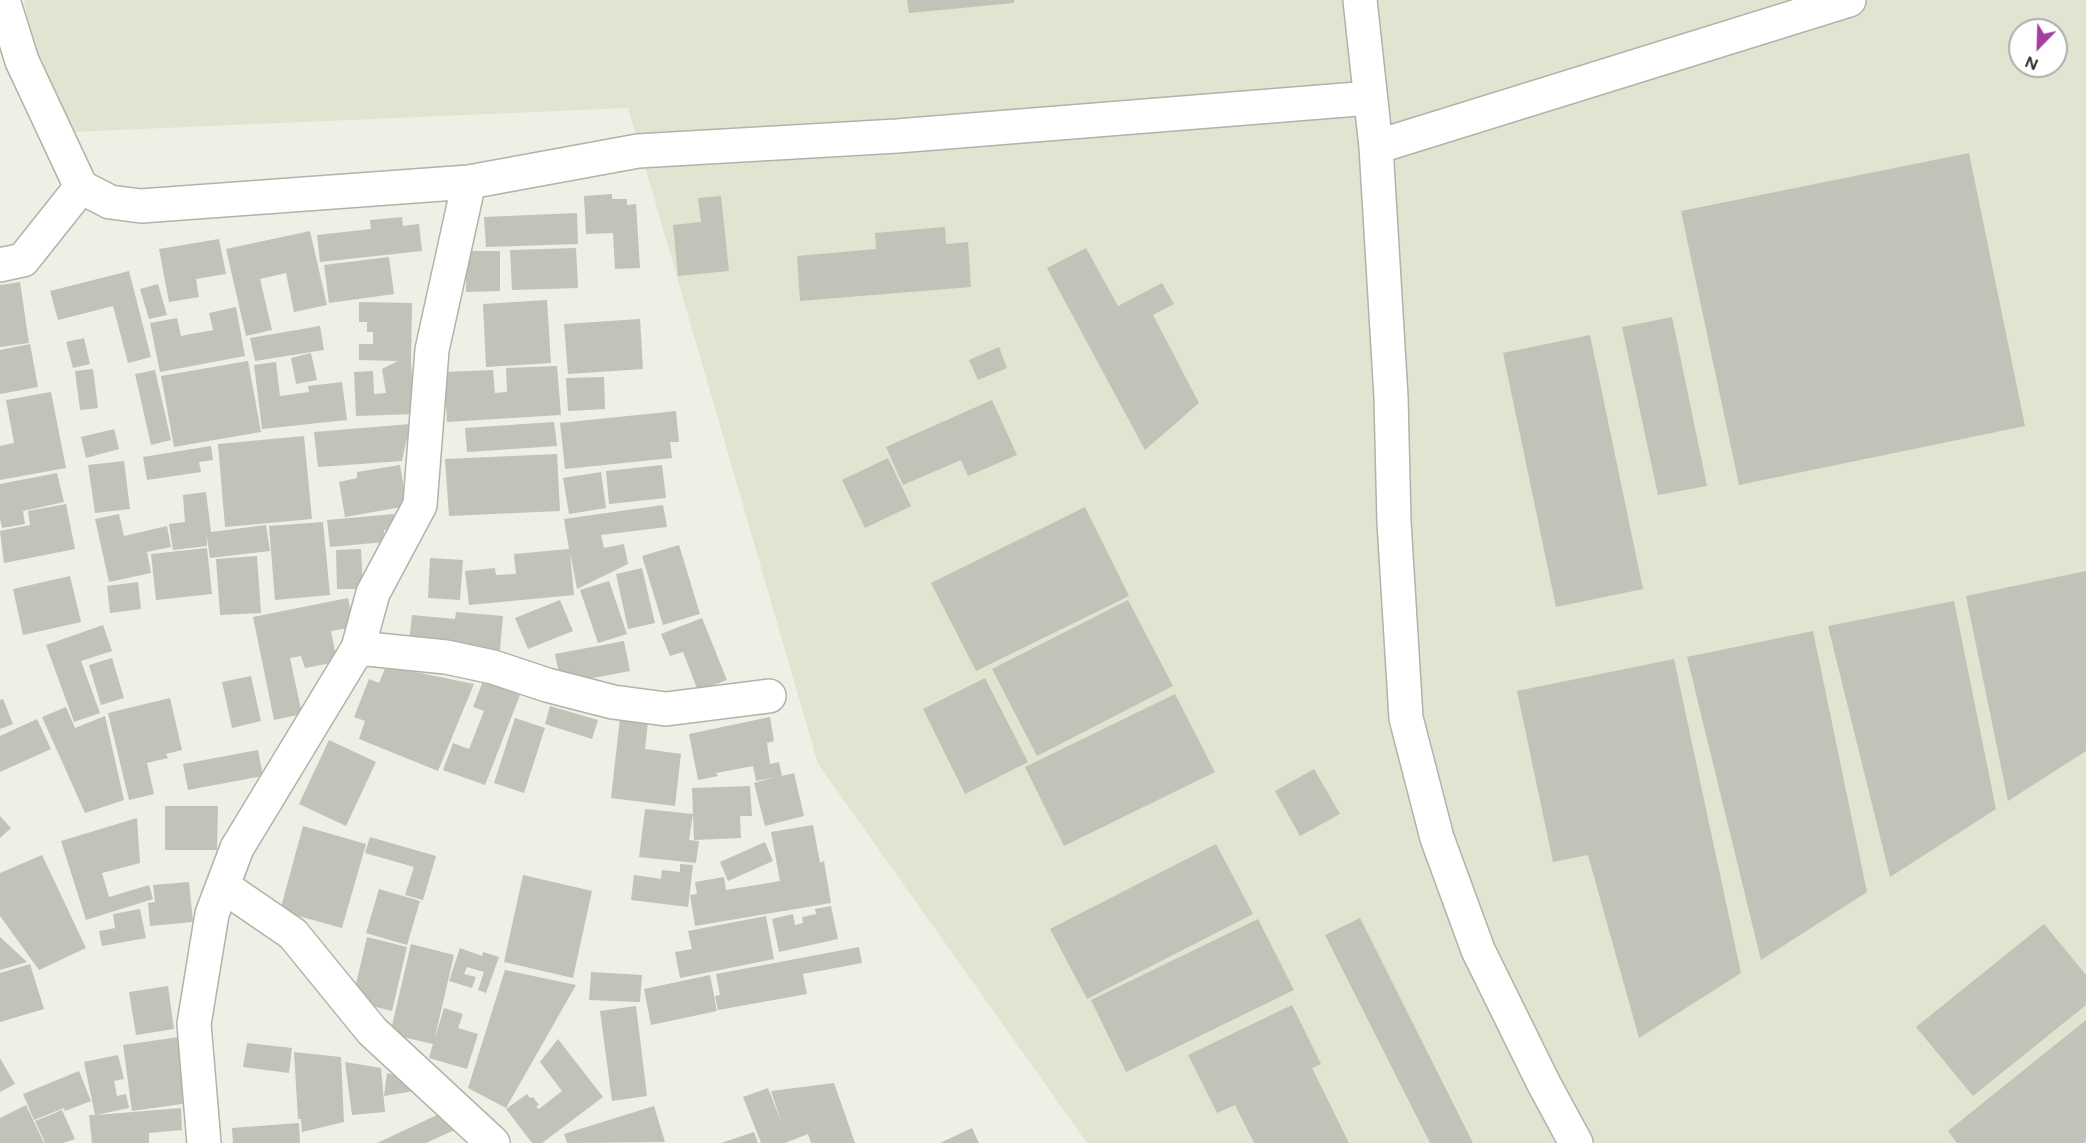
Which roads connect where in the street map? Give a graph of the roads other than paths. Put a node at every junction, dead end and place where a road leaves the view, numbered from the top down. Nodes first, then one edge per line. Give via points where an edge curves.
1 (3, 0) edge
2 (1360, 0) edge
3 (1849, 0) edge
4 (1370, 98) junction
5 (1376, 147) junction
6 (469, 182) junction
7 (81, 188) junction
8 (0, 265) edge
9 (358, 648) junction
10 (770, 696) dead end
11 (223, 886) junction
12 (204, 1143) edge
13 (493, 1143) edge
14 (1576, 1143) edge

1 - 7 street via 22,61
2 - 4 street
3 - 5 street
4 - 5 street
4 - 6 street via 897,136 638,152
5 - 14 street via 1406,718 1437,838 1478,950
6 - 7 street via 141,206 110,202
6 - 9 street via 432,350 420,505 373,593
7 - 8 street via 23,260
9 - 10 street via 447,657 613,702 666,709
9 - 11 street via 237,848
11 - 12 street via 212,914 194,1023
11 - 13 street via 293,934 372,1030

